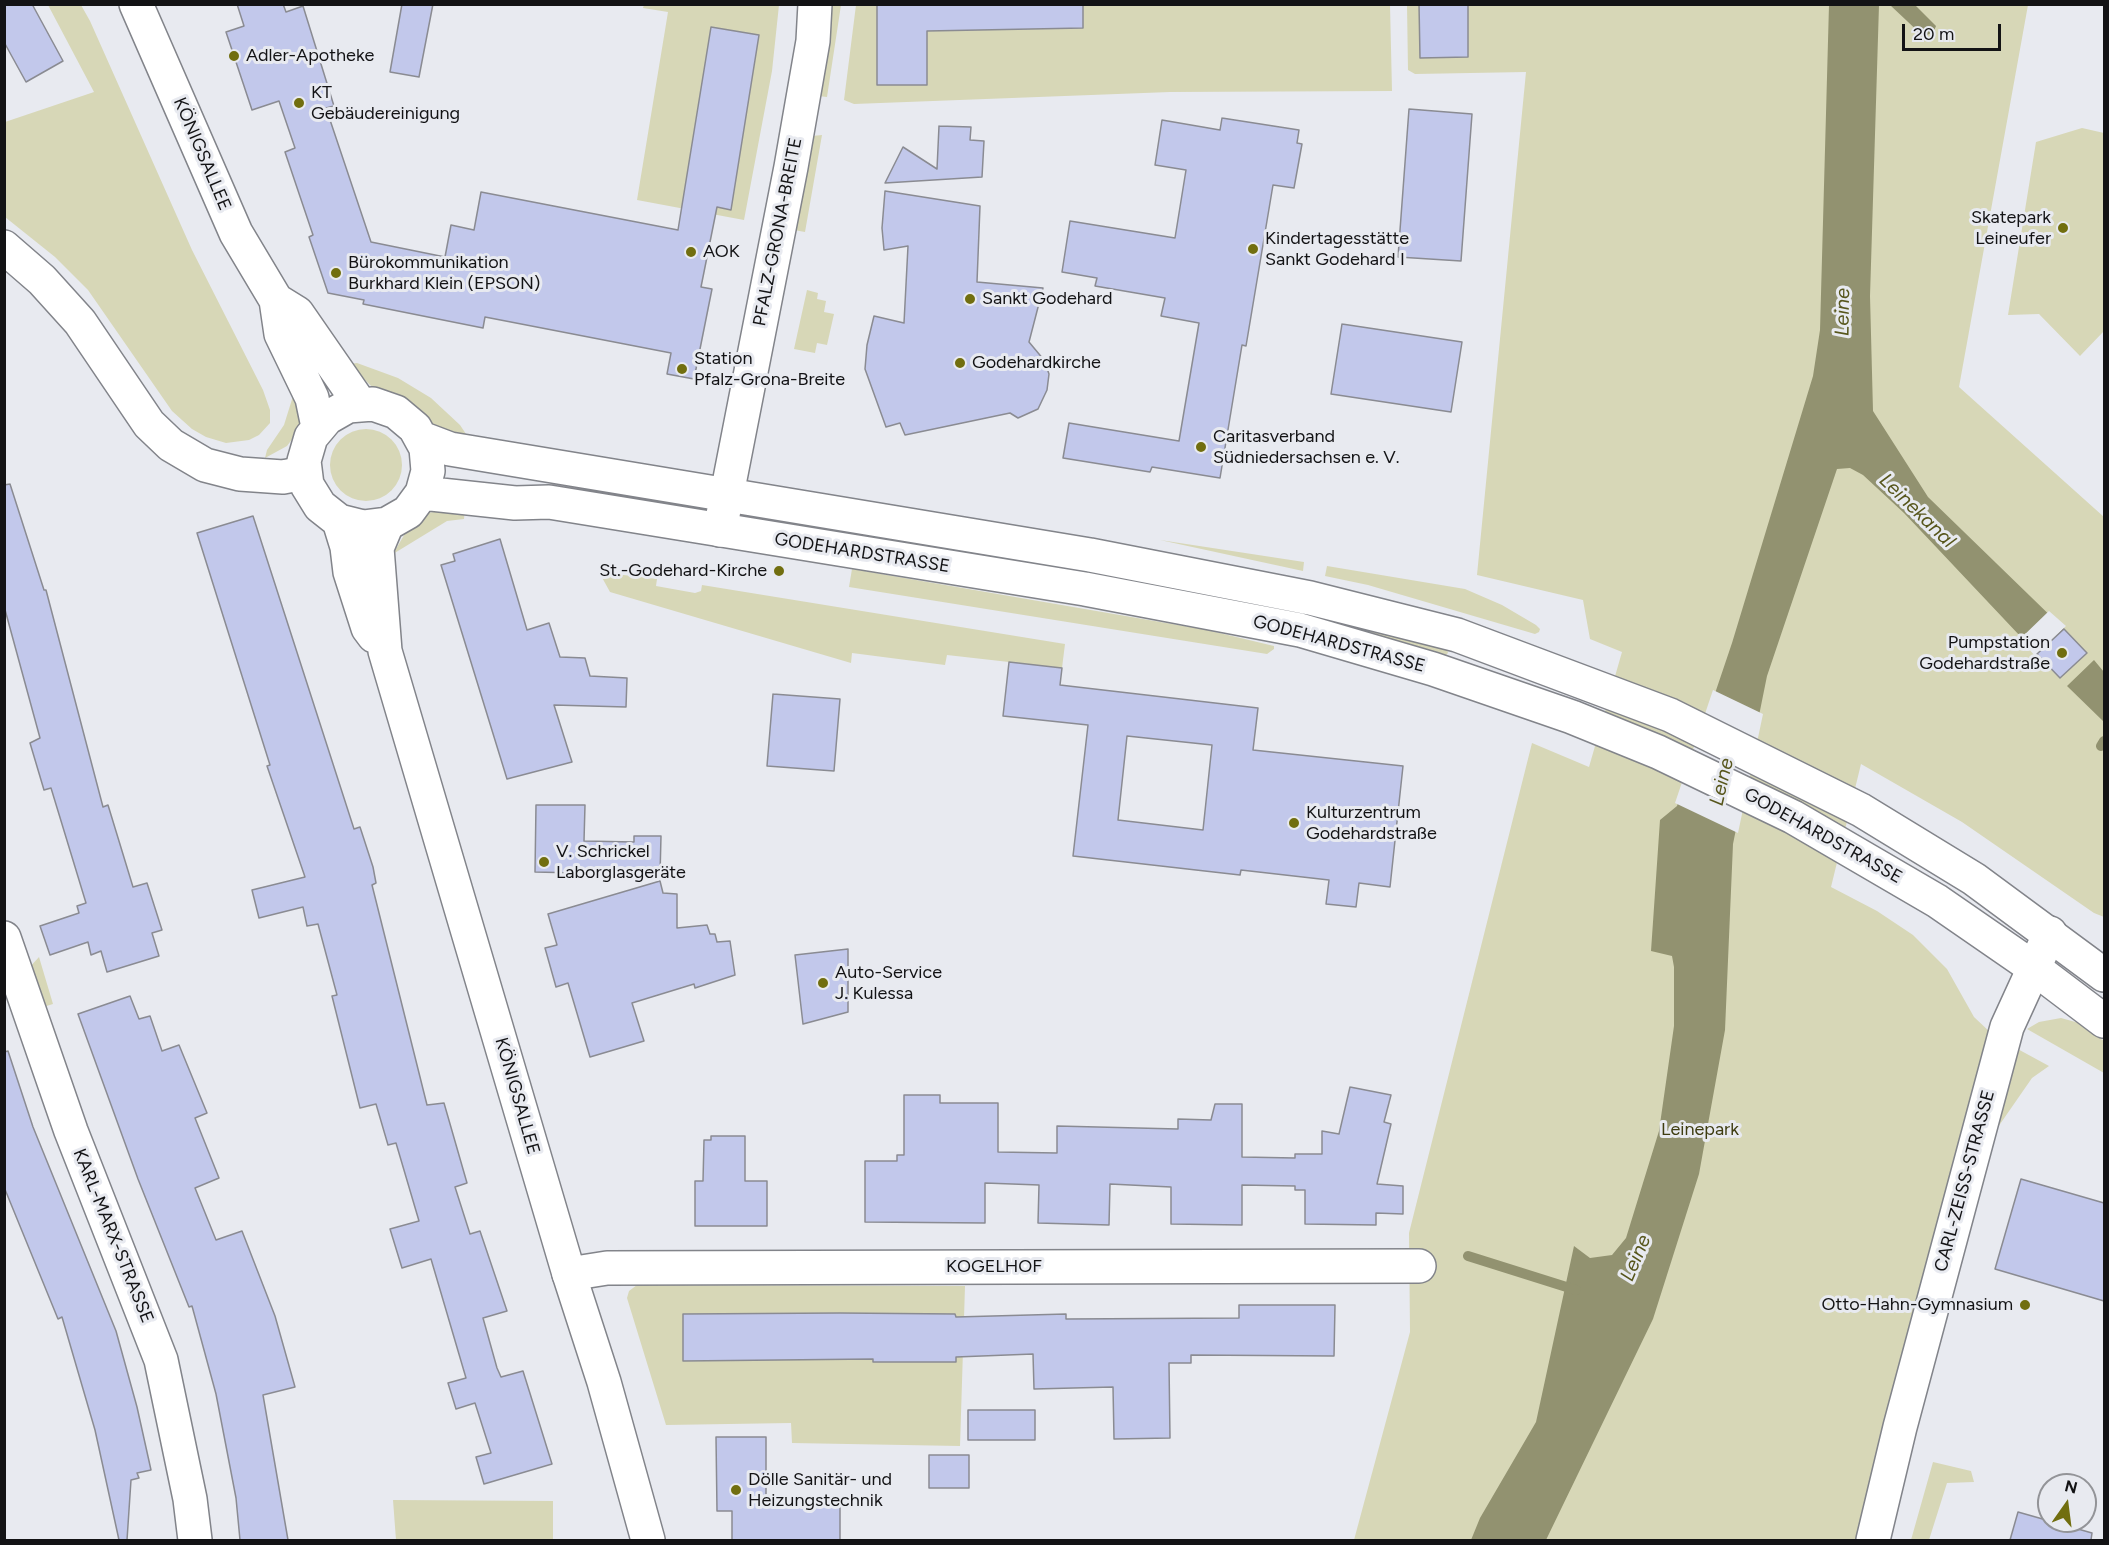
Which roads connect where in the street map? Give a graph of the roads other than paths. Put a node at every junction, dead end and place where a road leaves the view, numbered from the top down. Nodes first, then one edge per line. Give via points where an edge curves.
1 (136, 4) edge
2 (815, 4) edge
3 (4, 247) edge
4 (276, 300) junction
5 (360, 404) junction
6 (318, 427) junction
7 (421, 438) junction
8 (304, 473) junction
9 (422, 494) junction
10 (727, 494) junction
11 (339, 521) junction
12 (387, 524) junction
13 (720, 530) junction
14 (386, 651) junction
15 (2050, 933) junction
16 (4, 938) edge
17 (2034, 968) junction
18 (2104, 975) edge
19 (2104, 1021) edge
20 (1419, 1266) dead end
21 (569, 1274) junction
22 (195, 1540) edge
23 (648, 1540) edge
24 (1873, 1540) edge

1 - 4 street, KÖNIGSALLEE via 236,232
2 - 10 street, PFALZ-GRONA-BREITE via 813,41 791,166
3 - 8 street via 42,280 80,322 149,424 171,445 205,465 240,474 283,477
4 - 5 street, KÖNIGSALLEE via 297,313
4 - 6 street, KÖNIGSALLEE via 281,334 312,398
5 - 6 street via 337,411
5 - 7 street via 385,406 396,412
6 - 8 street via 306,448
7 - 9 street via 428,460
7 - 10 street, GODEHARDSTRASSE via 450,449
8 - 11 street via 312,497
9 - 12 street via 408,512
9 - 13 street, GODEHARDSTRASSE via 515,503 549,502
10 - 13 street, PFALZ-GRONA-BREITE
10 - 15 street, GODEHARDSTRASSE via 1090,555 1310,598 1457,635 1581,679 1724,739 1861,810 1974,879
11 - 12 street via 363,527
11 - 14 street, KÖNIGSALLEE via 368,628
12 - 14 street, KÖNIGSALLEE via 377,548
13 - 17 street, GODEHARDSTRASSE via 1085,589 1300,630 1433,669 1572,717 1712,776 1852,849 1937,900
14 - 21 street, KÖNIGSALLEE
15 - 17 street, CARL-ZEISS-STRASSE
15 - 18 street, GODEHARDSTRASSE
16 - 22 street, KARL-MARX-STRASSE via 71,1131 161,1360
17 - 19 street, GODEHARDSTRASSE
17 - 24 street, CARL-ZEISS-STRASSE via 2007,1027
20 - 21 street, KOGELHOF via 607,1268
21 - 23 street, KÖNIGSALLEE

